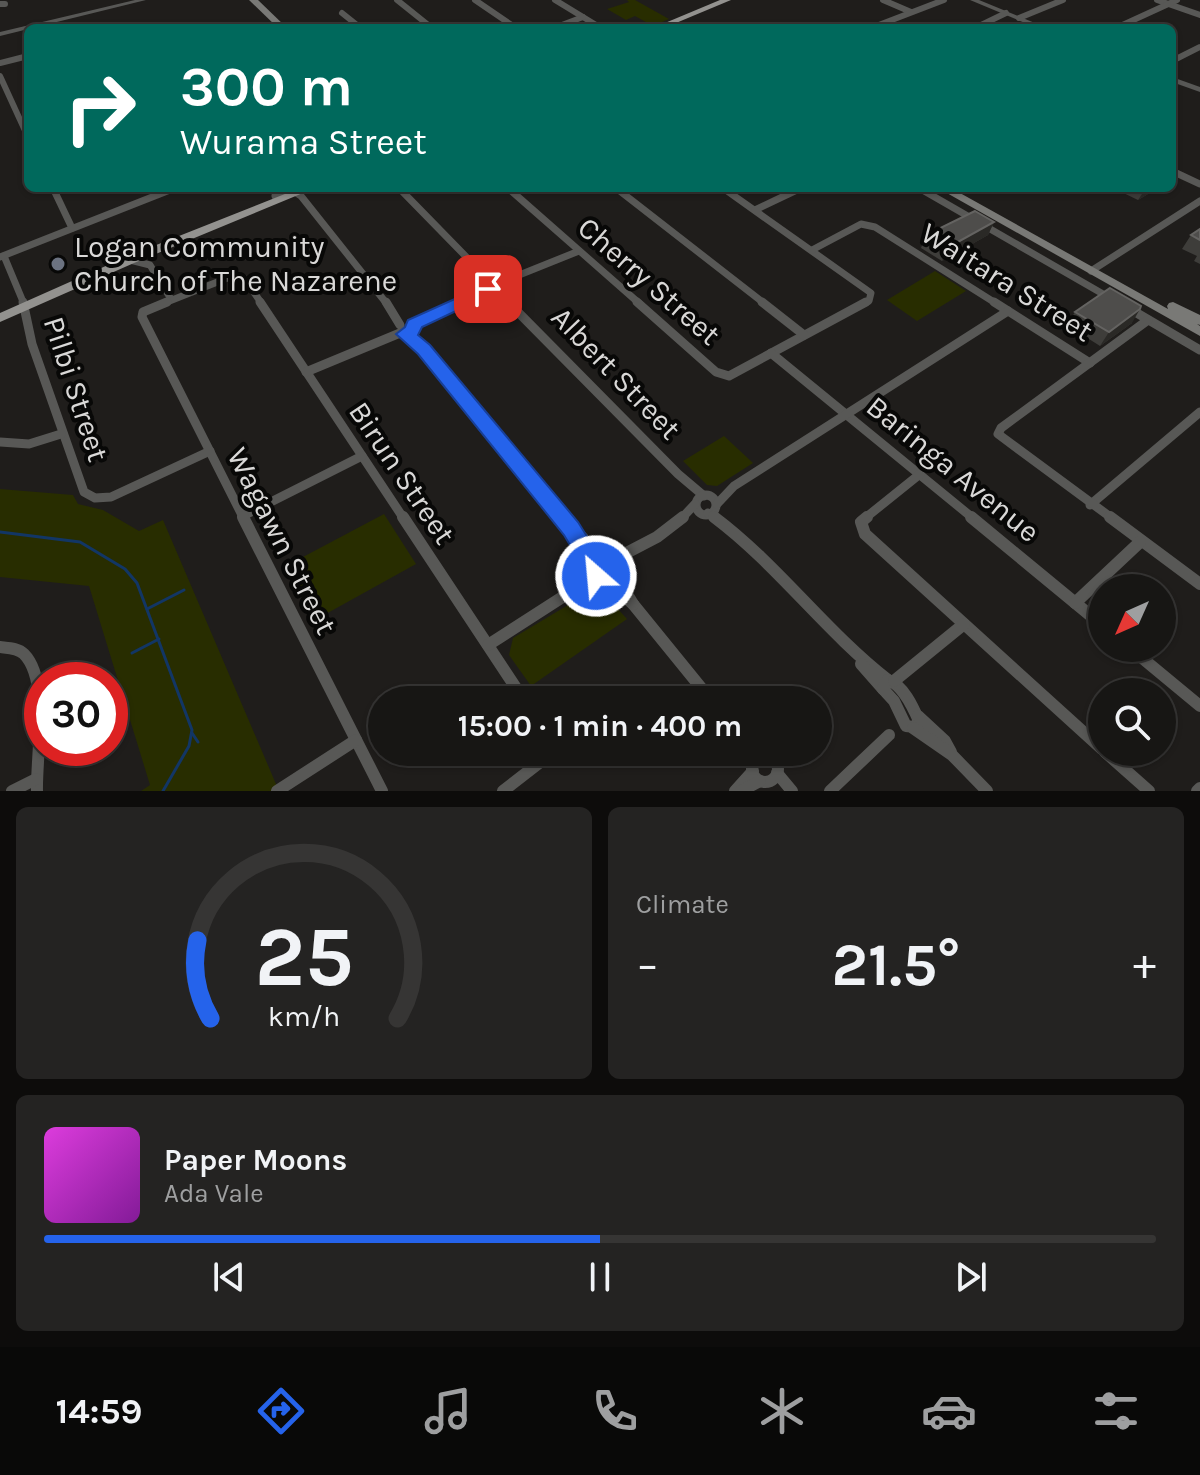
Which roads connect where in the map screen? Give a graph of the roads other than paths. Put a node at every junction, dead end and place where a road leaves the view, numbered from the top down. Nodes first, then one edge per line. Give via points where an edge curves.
1 (143, 0) edge
2 (253, 0) edge
3 (397, 0) edge
4 (475, 0) edge
5 (555, 0) edge
6 (727, 0) edge
7 (742, 0) edge
8 (883, 0) edge
9 (944, 0) edge
10 (973, 0) edge
11 (1063, 0) edge
12 (1157, 0) edge
13 (1177, 0) edge
14 (1168, 4) junction
15 (911, 12) junction
16 (342, 13) dead end
17 (1006, 13) junction
18 (1200, 15) edge
19 (583, 17) junction
20 (1019, 18) junction
21 (42, 24) edge
22 (279, 24) edge
23 (356, 24) edge
24 (427, 24) edge
25 (510, 24) edge
26 (565, 24) edge
27 (594, 24) edge
28 (670, 24) edge
29 (689, 24) edge
30 (881, 24) edge
31 (983, 24) edge
32 (1033, 24) edge
33 (1125, 24) edge
34 (24, 28) edge
35 (0, 34) edge
36 (1200, 47) edge
37 (24, 57) edge
38 (1176, 59) edge
39 (0, 63) edge
40 (0, 76) edge
41 (1176, 81) edge
42 (1200, 90) edge
43 (24, 127) edge
44 (1176, 173) edge
45 (1200, 184) edge
46 (55, 192) edge
47 (144, 192) edge
48 (164, 192) edge
49 (403, 192) edge
50 (513, 192) edge
51 (621, 192) edge
52 (729, 192) edge
53 (793, 192) edge
54 (926, 192) edge
55 (951, 192) edge
56 (966, 192) edge
57 (289, 194) edge
58 (148, 198) junction
59 (1200, 201) edge
60 (755, 210) junction
61 (72, 228) junction
62 (155, 249) junction
63 (812, 250) junction
64 (579, 251) junction
65 (2, 257) edge
66 (130, 260) junction
67 (150, 265) junction
68 (1096, 268) junction
69 (496, 287) junction
70 (171, 299) junction
71 (24, 303) junction
72 (0, 310) edge
73 (1008, 311) junction
74 (0, 318) edge
75 (1148, 320) junction
76 (1200, 323) edge
77 (405, 328) junction
78 (804, 335) junction
79 (1200, 350) edge
80 (771, 353) junction
81 (1090, 363) junction
82 (306, 372) junction
83 (847, 415) junction
84 (1198, 416) edge
85 (61, 434) junction
86 (0, 442) edge
87 (210, 451) junction
88 (362, 456) junction
89 (920, 474) junction
90 (706, 504) junction
91 (1090, 505) junction
92 (243, 516) junction
93 (1140, 542) junction
94 (604, 569) junction
95 (1200, 584) edge
96 (1075, 603) junction
97 (1088, 614) edge
98 (964, 624) junction
99 (488, 645) junction
100 (0, 647) edge
101 (1147, 662) edge
102 (891, 684) junction
103 (515, 686) edge
104 (700, 686) edge
105 (1200, 706) edge
106 (910, 722) junction
107 (1088, 736) edge
108 (356, 740) junction
109 (536, 766) edge
110 (1122, 766) edge
111 (762, 769) edge
112 (37, 785) edge
113 (512, 788) edge
114 (12, 791) edge
115 (277, 791) edge
116 (382, 791) edge
117 (738, 791) edge
118 (792, 791) edge
119 (830, 791) edge
120 (987, 791) edge
121 (1149, 791) edge

1 - 21 street
2 - 22 main road
3 - 24 street
4 - 25 street
5 - 19 street
6 - 28 main road
7 - 29 main road
8 - 15 street
9 - 15 street
10 - 17 street
11 - 20 street
12 - 14 street
13 - 14 street
14 - 18 street
14 - 33 street
15 - 30 street
16 - 23 street
17 - 20 street
17 - 31 street
19 - 26 street
19 - 27 street
20 - 32 street
34 - 35 street
36 - 38 street
37 - 39 street
40 - 43 street
41 - 42 street
44 - 45 street
46 - 61 street
47 - 58 street
48 - 58 street
49 - 69 street, Albert Street
50 - 64 street, Cherry Street
51 - 78 street
52 - 60 street
53 - 60 street
54 - 75 street
55 - 68 main road
56 - 68 main road
57 - 62 main road
57 - 71 main road
57 - 77 street
58 - 61 street
59 - 68 street
60 - 63 street
61 - 65 street
62 - 66 main road
62 - 67 street
63 - 73 street, Waitara Street via 868,224
63 - 78 street via 871,293 869,301
64 - 69 street
64 - 80 street, Cherry Street via 716,372 735,374
65 - 71 street, Pilbi Street
66 - 67 street
66 - 71 main road
67 - 70 street
68 - 76 main road
69 - 77 street
69 - 90 street, Albert Street
70 - 82 street, Birun Street via 238,275 244,278
70 - 87 street, Wagawn Street via 142,317
71 - 72 main road
71 - 74 main road
71 - 85 street, Pilbi Street
73 - 81 street, Waitara Street
73 - 83 street
75 - 79 street
75 - 81 street
77 - 82 street
77 - 94 street
78 - 80 street
80 - 83 street, Baringa Avenue
81 - 91 street via 998,434
82 - 88 street, Birun Street
83 - 89 street, Baringa Avenue
83 - 90 street
84 - 91 street
85 - 86 street via 29,444
85 - 87 street, Pilbi Street via 84,492 95,498 111,497
87 - 92 street, Wagawn Street
88 - 92 street
88 - 99 street, Birun Street
89 - 96 street, Baringa Avenue
89 - 98 street via 861,522 865,534
90 - 94 street
90 - 102 street, Albert Street via 857,658
91 - 93 street
92 - 108 street, Wagawn Street
93 - 95 street
93 - 96 street
94 - 99 street
94 - 104 street
96 - 97 street, Baringa Avenue
98 - 102 street
98 - 107 street
99 - 103 street, Birun Street
100 - 112 street via 18,650 33,666
101 - 105 street
102 - 106 street, Albert Street via 896,706
106 - 119 street
106 - 120 street, Albert Street
108 - 115 street
108 - 116 street, Wagawn Street
109 - 113 street
110 - 121 street
111 - 117 street
111 - 118 street
112 - 114 street

